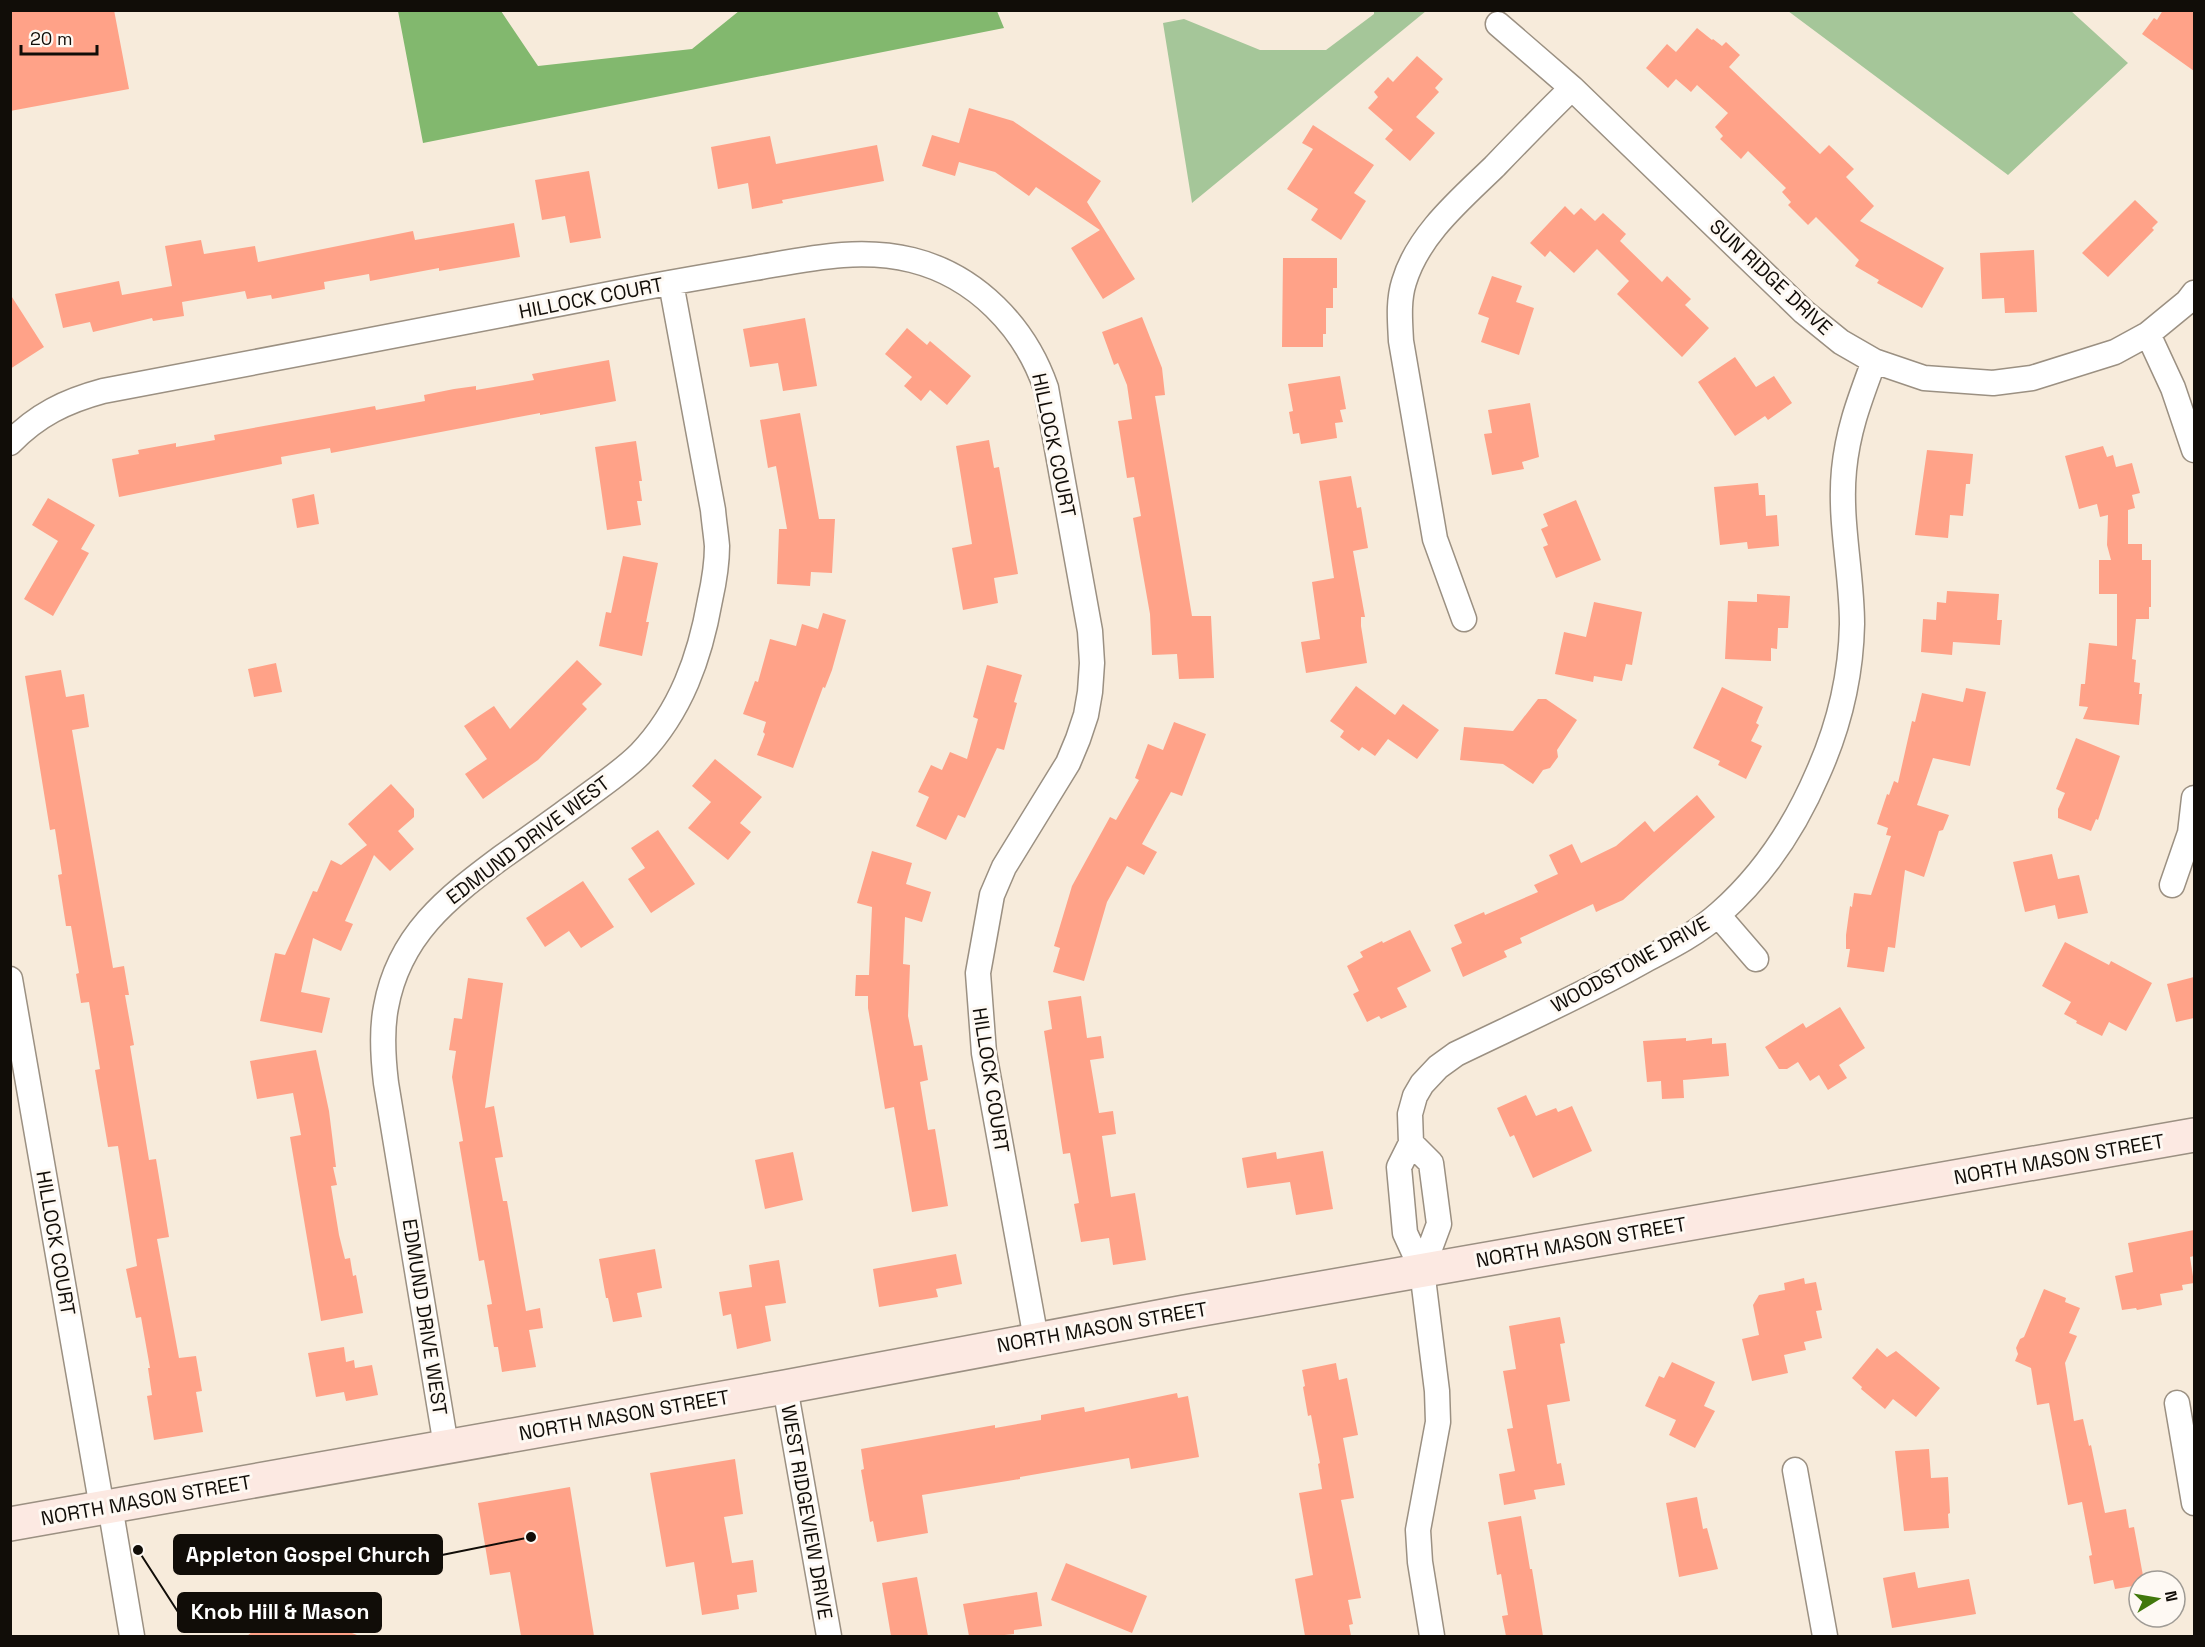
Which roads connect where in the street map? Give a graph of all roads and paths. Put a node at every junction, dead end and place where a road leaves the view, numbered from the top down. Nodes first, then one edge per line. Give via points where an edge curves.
1 (1498, 24) dead end
2 (1572, 88) junction
3 (670, 283) junction
4 (2194, 293) edge
5 (2148, 334) junction
6 (1874, 361) junction
7 (10, 443) edge
8 (2194, 450) edge
9 (1464, 618) dead end
10 (2194, 798) edge
11 (2172, 885) dead end
12 (1718, 915) junction
13 (1756, 959) dead end
14 (10, 979) edge
15 (2194, 1135) edge
16 (1411, 1143) junction
17 (1422, 1270) junction
18 (1036, 1339) junction
19 (785, 1387) junction
20 (2177, 1403) dead end
21 (446, 1446) junction
22 (1795, 1470) dead end
23 (2194, 1503) edge
24 (106, 1507) junction
25 (10, 1524) edge
26 (132, 1636) edge
27 (829, 1636) edge
28 (1432, 1636) edge
29 (1825, 1636) edge

1 - 2 street, SUN RIDGE DRIVE
2 - 6 street, SUN RIDGE DRIVE via 1804,312 1841,342
2 - 9 street via 1444,218 1414,256 1404,282 1399,308 1401,341 1435,539
3 - 7 street, HILLOCK COURT via 103,391 53,409
3 - 18 street, HILLOCK COURT via 841,254 880,254 912,260 941,269 986,298 1014,328 1040,371 1090,631 1090,692 1068,763 1004,867 992,895 978,973 984,1053
3 - 21 street, EDMUND DRIVE WEST via 717,547 704,635 688,681 656,734 622,770 438,908 408,947 386,1007 386,1083
4 - 5 street, SUN RIDGE DRIVE
5 - 6 street, SUN RIDGE DRIVE via 2115,352 2032,378 1993,383 1924,378
5 - 8 street via 2173,388
6 - 12 street, WOODSTONE DRIVE via 1850,426 1844,472 1844,529 1852,622 1850,662 1840,715 1806,801 1787,835 1745,889
10 - 11 street via 2190,833
12 - 13 street
12 - 16 street, WOODSTONE DRIVE via 1684,939 1605,983 1456,1053 1438,1067 1415,1096 1410,1114
14 - 24 street, HILLOCK COURT
15 - 17 street, NORTH MASON STREET
16 - 17 street, WOODSTONE DRIVE via 1399,1167 1405,1233
16 - 17 street via 1431,1162 1439,1224
17 - 18 street, NORTH MASON STREET
17 - 28 street via 1438,1422 1418,1530
18 - 19 street, NORTH MASON STREET
19 - 21 street, NORTH MASON STREET
19 - 27 street, WEST RIDGEVIEW DRIVE
20 - 23 street
21 - 24 street, NORTH MASON STREET
22 - 29 street
24 - 25 street, NORTH MASON STREET
24 - 26 street, HILLOCK COURT

